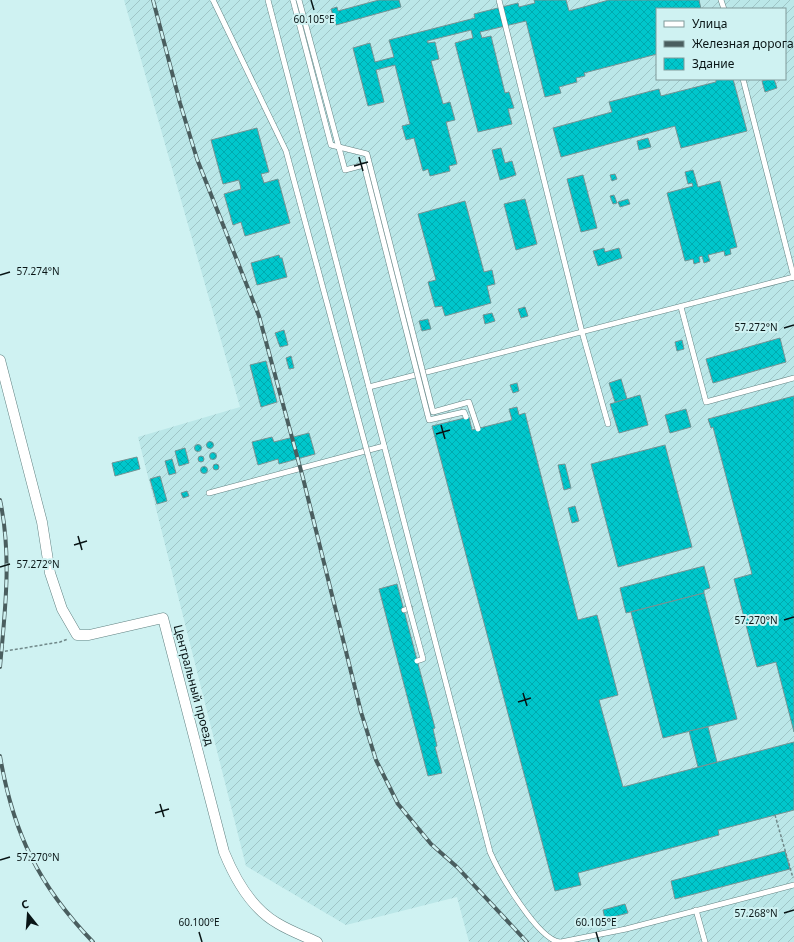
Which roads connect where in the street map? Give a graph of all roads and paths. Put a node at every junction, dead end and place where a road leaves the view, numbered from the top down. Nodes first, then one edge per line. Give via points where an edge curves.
1 (213, 0) edge
2 (268, 0) edge
3 (293, 0) edge
4 (299, 0) edge
5 (499, 0) edge
6 (743, 80) edge
7 (794, 278) edge
8 (681, 306) junction
9 (582, 332) junction
10 (0, 360) edge
11 (794, 378) edge
12 (369, 387) junction
13 (466, 417) dead end
14 (608, 424) dead end
15 (478, 429) dead end
16 (384, 446) junction
17 (209, 493) dead end
18 (410, 608) junction
19 (404, 610) dead end
20 (77, 635) junction
21 (0, 652) edge
22 (417, 661) dead end
23 (775, 815) dead end
24 (794, 884) edge
25 (696, 910) junction
26 (317, 942) edge
27 (561, 942) edge
28 (705, 942) edge

1 - 18 lane, bridge via 286,151
2 - 12 lane
3 - 15 lane, bridge via 331,145 367,154 434,412 469,402
4 - 13 lane, bridge via 345,170 364,165 429,420 464,412
5 - 9 lane
6 - 7 lane
7 - 8 lane
8 - 9 lane
8 - 11 lane via 706,402
9 - 12 lane
9 - 14 lane
10 - 20 street via 42,522 50,573 62,609
12 - 16 lane
16 - 17 lane
16 - 27 lane via 490,852 506,883 543,934
18 - 19 lane, bridge
18 - 22 lane, bridge via 424,659
20 - 21 path via 60,642
20 - 26 street, Центральный проезд via 89,635 163,618 229,865 240,886 260,910 277,923
23 - 24 path
24 - 25 lane
25 - 27 lane via 612,932
25 - 28 lane

